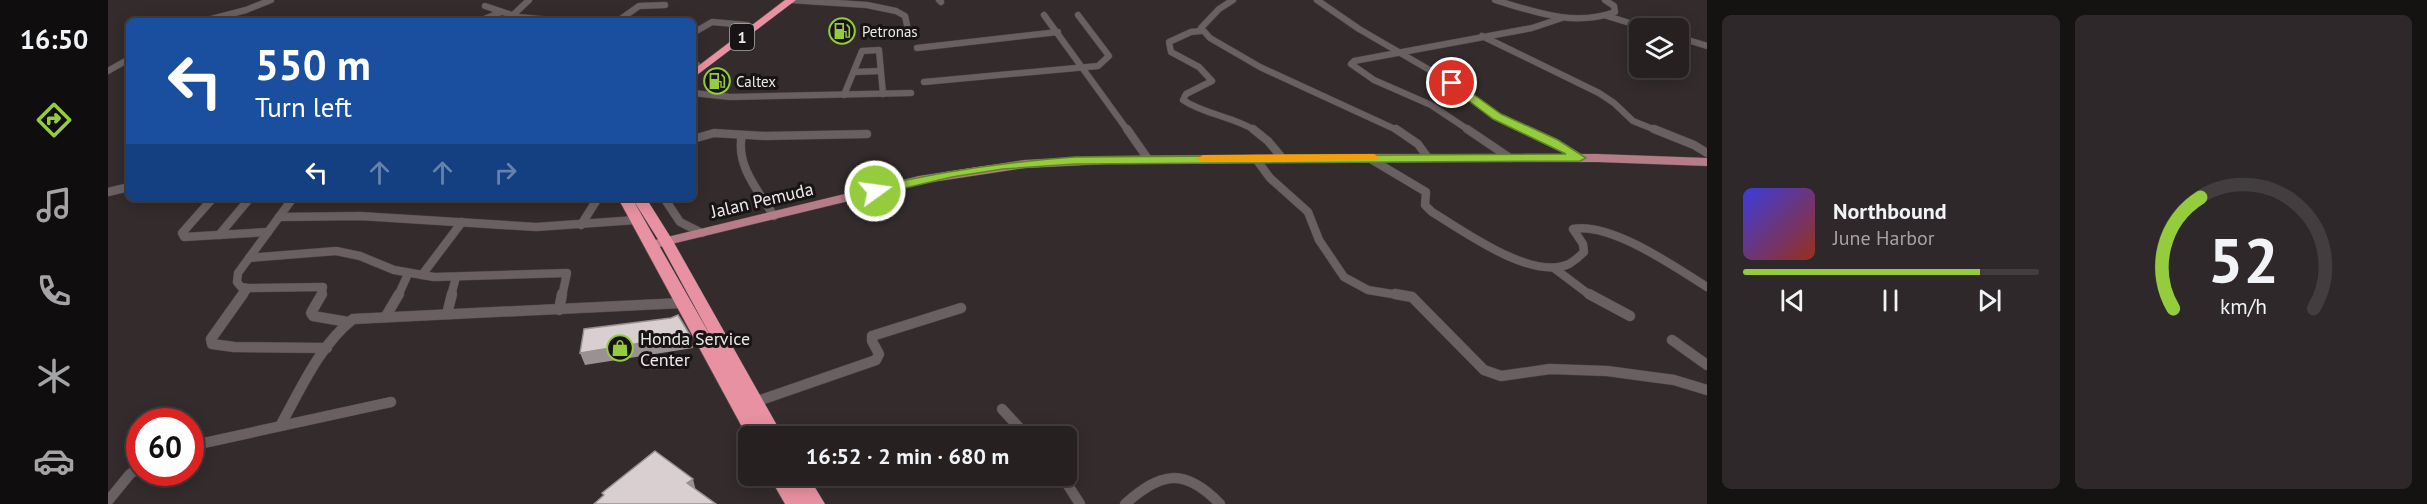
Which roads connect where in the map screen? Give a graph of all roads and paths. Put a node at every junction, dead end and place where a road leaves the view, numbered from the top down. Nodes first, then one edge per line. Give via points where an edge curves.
1 (271, 0) edge
2 (529, 0) edge
3 (779, 0) edge
4 (790, 0) edge
5 (1233, 0) edge
6 (1317, 0) edge
7 (1495, 0) edge
8 (1622, 0) edge
9 (1608, 2) edge
10 (665, 5) dead end
11 (485, 6) dead end
12 (501, 12) junction
13 (1044, 15) dead end
14 (1078, 15) dead end
15 (1606, 15) junction
16 (512, 16) junction
17 (215, 18) edge
18 (487, 18) edge
19 (532, 18) edge
20 (621, 18) edge
21 (1562, 18) junction
22 (1629, 22) edge
23 (747, 25) junction
24 (907, 25) dead end
25 (696, 31) edge
26 (1201, 31) junction
27 (1058, 32) junction
28 (1482, 36) junction
29 (1689, 40) edge
30 (1707, 46) edge
31 (917, 48) dead end
32 (1399, 51) junction
33 (126, 61) edge
34 (696, 66) edge
35 (696, 67) edge
36 (1083, 69) junction
37 (108, 71) edge
38 (880, 71) junction
39 (854, 72) junction
40 (924, 82) dead end
41 (696, 93) edge
42 (911, 93) dead end
43 (883, 94) junction
44 (844, 95) junction
45 (867, 134) dead end
46 (742, 135) junction
47 (696, 138) edge
48 (1707, 153) edge
49 (1369, 158) junction
50 (1428, 158) junction
51 (1510, 158) junction
52 (1580, 158) junction
53 (1148, 159) junction
54 (1256, 159) junction
55 (1283, 159) junction
56 (1707, 162) edge
57 (126, 188) edge
58 (108, 192) edge
59 (210, 201) edge
60 (247, 201) edge
61 (291, 201) edge
62 (596, 201) edge
63 (626, 201) edge
64 (640, 201) edge
65 (666, 201) edge
66 (774, 216) junction
67 (279, 217) junction
68 (636, 220) junction
69 (462, 222) junction
70 (581, 225) junction
71 (268, 232) junction
72 (702, 233) junction
73 (219, 235) junction
74 (659, 243) junction
75 (249, 258) junction
76 (1553, 268) junction
77 (408, 274) junction
78 (422, 275) junction
79 (456, 278) junction
80 (1707, 287) edge
81 (248, 288) junction
82 (682, 303) junction
83 (961, 308) dead end
84 (559, 310) junction
85 (447, 314) junction
86 (386, 316) junction
87 (1630, 316) dead end
88 (348, 322) junction
89 (1672, 340) dead end
90 (327, 348) junction
91 (1707, 365) edge
92 (1707, 390) edge
93 (391, 402) dead end
94 (755, 402) junction
95 (1002, 409) dead end
96 (280, 426) junction
97 (751, 426) edge
98 (768, 426) edge
99 (1018, 426) edge
100 (204, 444) edge
101 (126, 478) edge
102 (785, 486) edge
103 (804, 486) edge
104 (1068, 486) edge
105 (108, 501) edge
106 (796, 504) edge
107 (815, 504) edge
108 (1080, 504) edge
109 (1125, 504) edge
110 (1220, 504) edge

1 - 17 street
2 - 16 street
3 - 23 highway, 1
4 - 24 street via 896,11 905,16
4 - 35 highway, 1
5 - 26 street via 1211,16
6 - 32 street
7 - 21 street
8 - 9 street
9 - 15 street via 1616,9
10 - 20 street via 634,7
11 - 12 street
12 - 16 street
12 - 18 street
13 - 27 street
14 - 36 street via 1109,56 1105,62
15 - 21 street via 1583,20
15 - 22 street
16 - 19 street
21 - 28 street via 1532,28
23 - 25 street via 712,22
23 - 34 highway, 1
26 - 50 street via 1230,51 1406,134
26 - 55 street via 1169,42 1171,52 1211,78 1210,84 1186,94 1183,100 1242,124 1267,140
27 - 31 street
27 - 36 street
28 - 32 street
28 - 48 street via 1599,93 1633,121
29 - 30 street
32 - 51 street via 1351,64 1374,80 1431,105
32 - 52 street via 1497,116
33 - 37 street
36 - 40 street
36 - 53 street
38 - 39 street
38 - 39 street via 879,50 867,48
38 - 43 street
39 - 44 street
41 - 44 street via 730,97
42 - 43 street
43 - 44 street
45 - 46 street
46 - 47 street via 714,133
46 - 66 street via 738,146 742,161
49 - 50 main road, Jalan Pemuda
49 - 55 main road, Jalan Pemuda
49 - 76 street via 1426,192 1425,205 1432,212 1504,253
50 - 51 main road, Jalan Pemuda
51 - 52 main road, Jalan Pemuda
52 - 56 main road, Jalan Pemuda
53 - 54 main road, Jalan Pemuda
53 - 66 main road, Jalan Pemuda via 986,168 919,180
54 - 55 main road, Jalan Pemuda
54 - 92 street via 1270,178 1308,212 1319,240 1344,277 1368,291 1412,297 1484,370 1501,376 1550,369 1607,371 1674,380
57 - 58 street
59 - 73 street via 182,233 184,237
60 - 73 street
61 - 67 street
62 - 70 street
63 - 68 highway
64 - 74 highway
65 - 72 street via 680,222
66 - 72 main road, Jalan Pemuda
67 - 69 street via 360,216
67 - 71 street
68 - 70 street
68 - 74 highway
69 - 70 street via 532,227
69 - 78 street
71 - 73 street
71 - 75 street
72 - 74 main road, Jalan Pemuda
74 - 82 highway
74 - 94 highway
75 - 77 street via 343,252
75 - 81 street via 238,273 237,282
76 - 80 street via 1570,264 1584,252 1573,229 1583,227 1634,245
76 - 87 street via 1590,295
77 - 78 street
77 - 86 street
78 - 79 street
79 - 84 street via 567,273
79 - 85 street
81 - 88 street via 323,286 313,316
81 - 90 street via 211,339 212,344
82 - 84 street
82 - 97 highway
83 - 94 street via 872,336 879,354 876,360
84 - 85 street
85 - 86 street
86 - 88 street
88 - 90 street
89 - 91 street
90 - 96 street
93 - 96 street
94 - 98 highway
95 - 99 street
96 - 100 street
101 - 105 street
102 - 106 highway
103 - 107 highway
104 - 108 street
109 - 110 street via 1152,483 1176,476 1199,484

